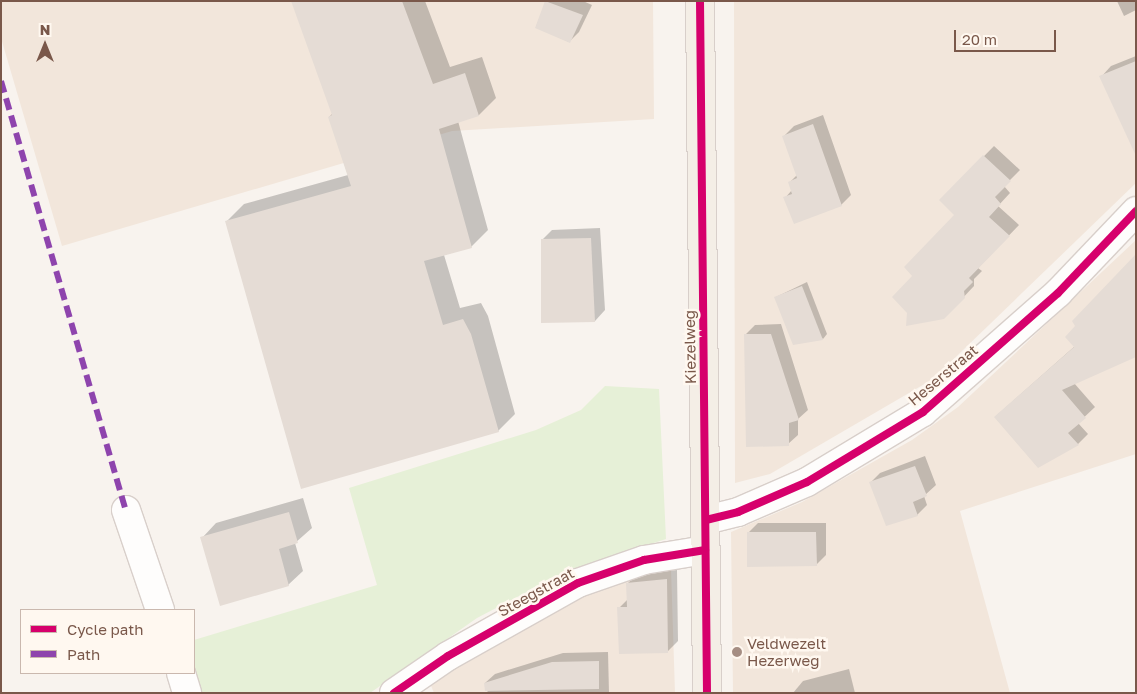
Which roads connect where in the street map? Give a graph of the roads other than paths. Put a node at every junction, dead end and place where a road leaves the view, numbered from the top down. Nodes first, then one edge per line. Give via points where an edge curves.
1 (700, 1) edge
2 (1136, 210) edge
3 (126, 510) dead end
4 (706, 520) junction
5 (706, 550) junction
6 (160, 609) edge
7 (181, 674) edge
8 (187, 693) edge
9 (394, 693) edge
10 (707, 693) edge

1 - 4 main road, Kiezelweg
2 - 4 street, Heserstraat via 1058,293 922,412 807,482 738,512
3 - 6 street
4 - 5 main road, Kiezelweg
5 - 9 street, Steegstraat via 644,560 578,583 448,656
5 - 10 main road, Kiezelweg
7 - 8 street

